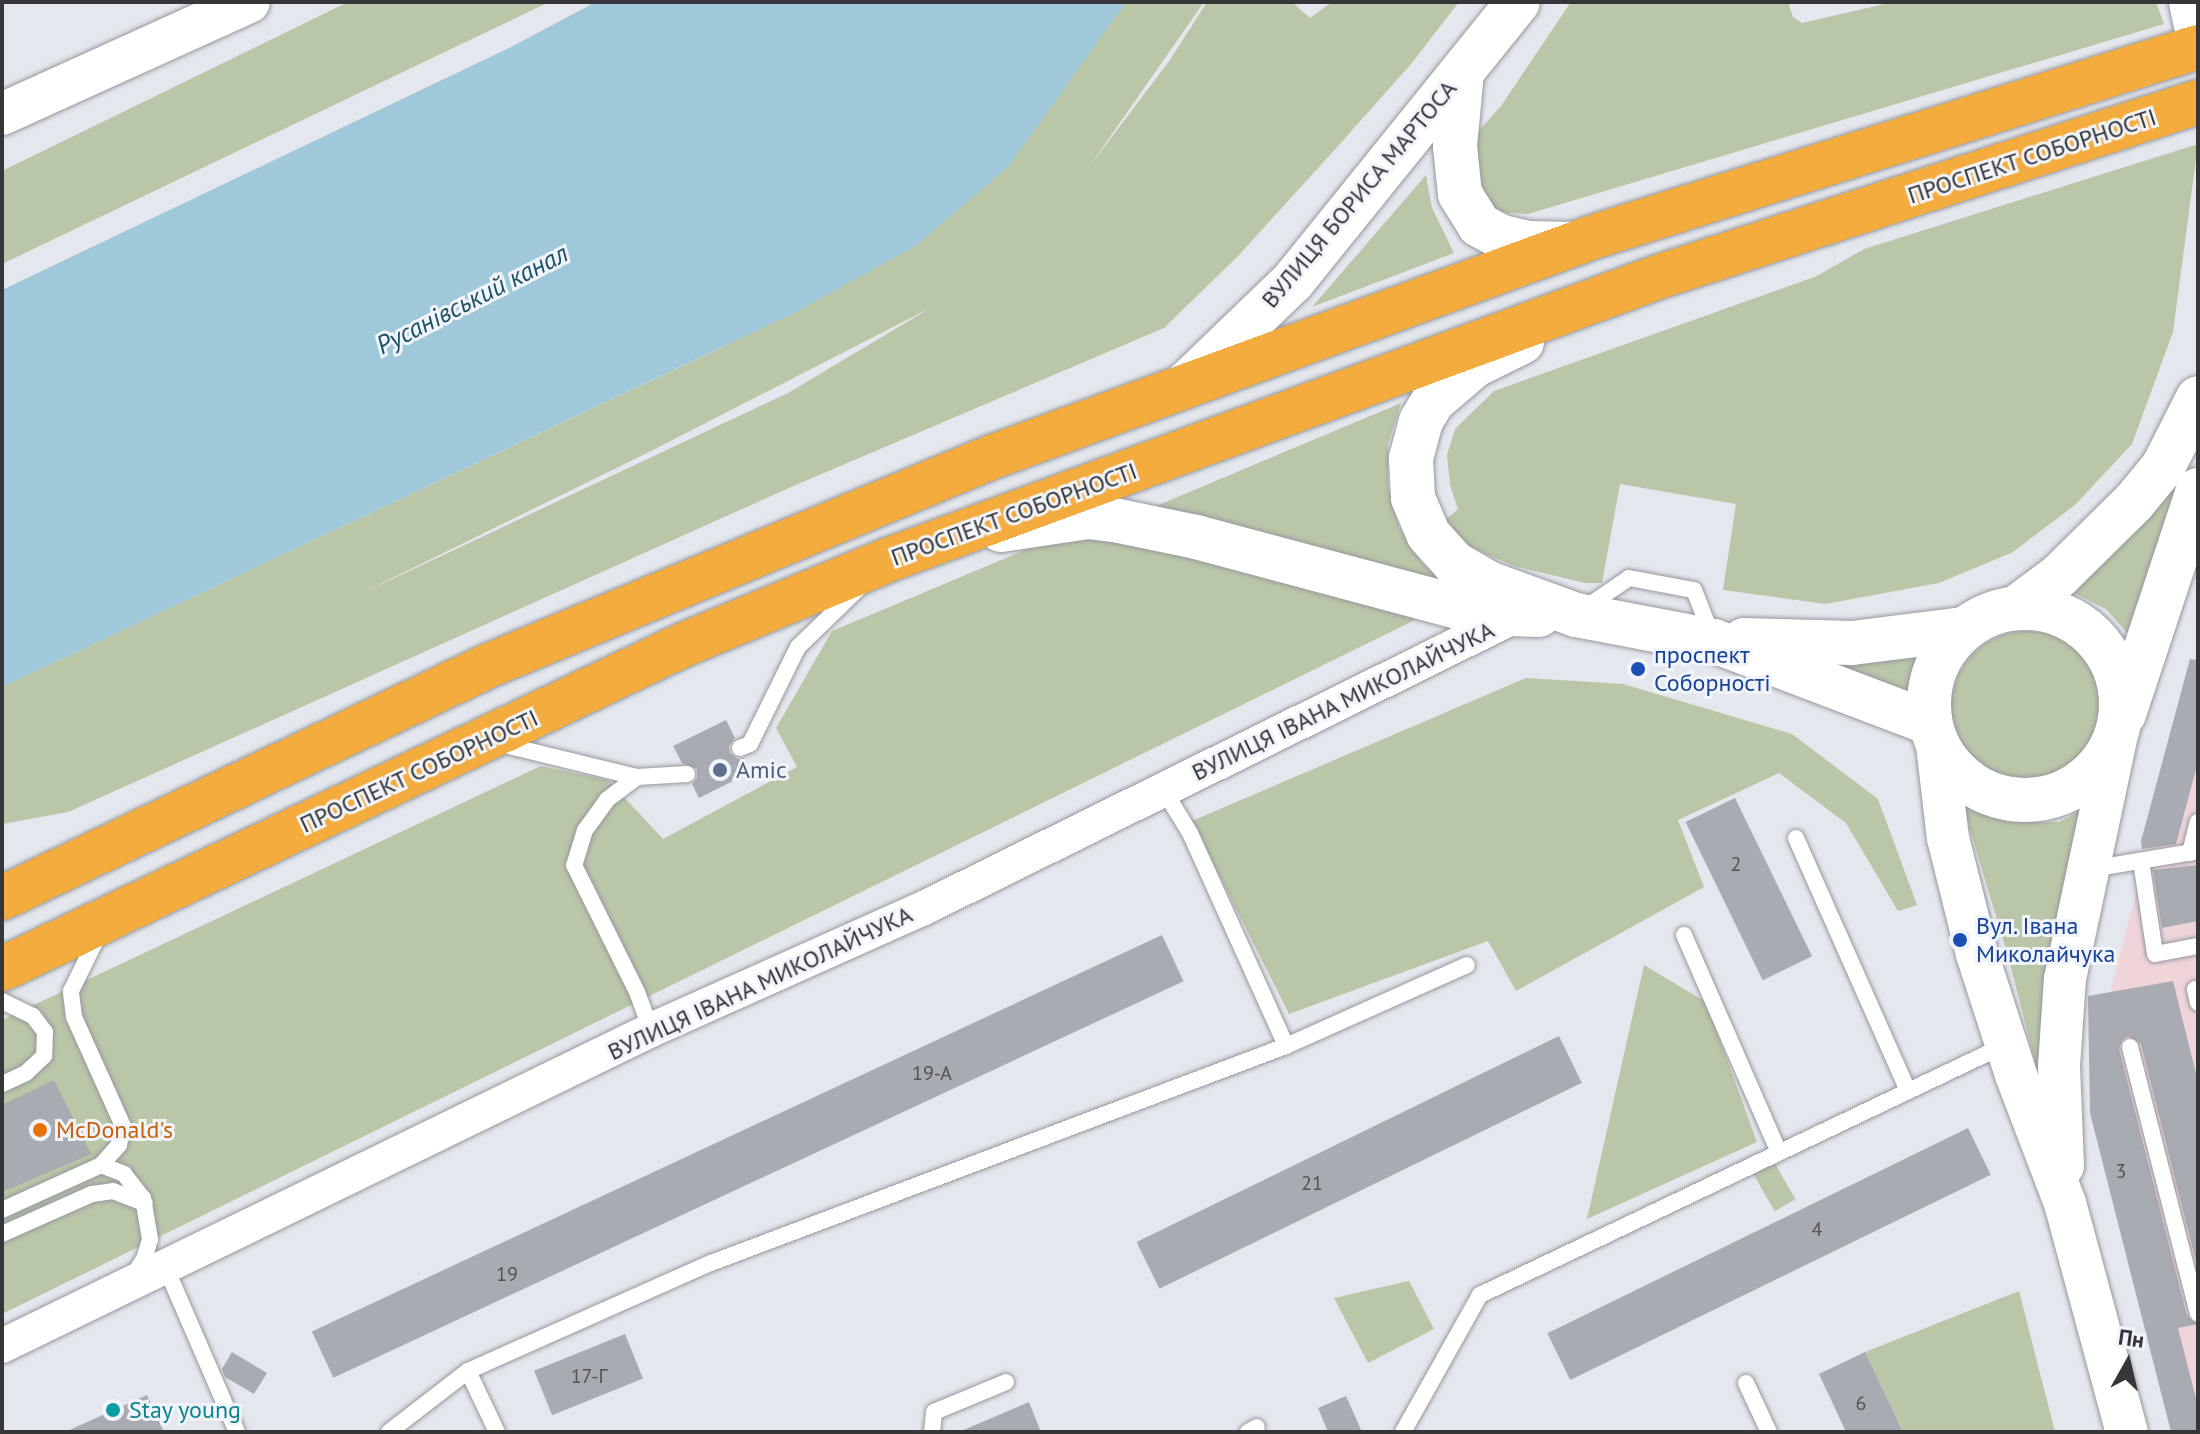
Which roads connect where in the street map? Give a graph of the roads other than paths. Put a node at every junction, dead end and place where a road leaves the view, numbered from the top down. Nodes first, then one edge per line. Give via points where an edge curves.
1 (249, 2) edge
2 (1518, 2) edge
3 (2191, 2) edge
4 (2198, 35) edge
5 (2198, 47) edge
6 (1462, 72) junction
7 (2198, 102) edge
8 (2, 114) edge
9 (1574, 244) junction
10 (1658, 277) junction
11 (1187, 383) junction
12 (2198, 398) edge
13 (2198, 490) edge
14 (947, 538) junction
15 (888, 560) junction
16 (2016, 608) junction
17 (1576, 615) junction
18 (1515, 616) junction
19 (1965, 629) junction
20 (1714, 641) junction
21 (1934, 734) junction
22 (2117, 735) junction
23 (484, 740) junction
24 (740, 748) dead end
25 (687, 774) dead end
26 (637, 777) junction
27 (1163, 789) junction
28 (2198, 822) edge
29 (1796, 838) dead end
30 (2194, 852) edge
31 (2141, 861) junction
32 (2089, 869) junction
33 (2, 898) edge
34 (106, 919) junction
35 (1684, 935) dead end
36 (2198, 946) edge
37 (1467, 965) dead end
38 (2, 969) edge
39 (2, 1001) edge
40 (651, 1030) junction
41 (2007, 1045) junction
42 (1286, 1046) junction
43 (2130, 1047) dead end
44 (2, 1084) edge
45 (1908, 1091) junction
46 (1779, 1152) junction
47 (101, 1165) junction
48 (145, 1203) junction
49 (2065, 1203) junction
50 (2, 1210) edge
51 (2, 1234) edge
52 (166, 1268) junction
53 (126, 1287) junction
54 (2198, 1313) edge
55 (4, 1335) edge
56 (468, 1371) junction
57 (1006, 1382) dead end
58 (1746, 1383) dead end
59 (237, 1432) edge
60 (389, 1432) edge
61 (497, 1432) edge
62 (932, 1432) edge
63 (1403, 1432) edge
64 (1769, 1432) edge
65 (2127, 1432) edge

1 - 8 street
2 - 6 main road, ВУЛИЦЯ БОРИСА МАРТОСА
3 - 4 main road
5 - 9 highway
6 - 9 main road, ВУЛИЦЯ БОРИСА МАРТОСА via 1456,158 1460,194 1479,225 1529,243
6 - 11 main road, ВУЛИЦЯ БОРИСА МАРТОСА via 1293,281
7 - 10 highway, ПРОСПЕКТ СОБОРНОСТІ
9 - 11 highway
10 - 14 highway, ПРОСПЕКТ СОБОРНОСТІ
10 - 17 main road, ВУЛИЦЯ ІВАНА МИКОЛАЙЧУКА via 1475,365 1433,401 1421,421 1411,459 1413,498 1428,534 1454,563 1488,583
11 - 33 highway via 992,457 490,665
12 - 16 main road via 2163,467 2134,502 2059,576
13 - 22 main road
14 - 15 highway, ПРОСПЕКТ СОБОРНОСТІ
14 - 18 main road, ВУЛИЦЯ ІВАНА МИКОЛАЙЧУКА via 1088,517 1196,537 1480,613
15 - 23 highway, ПРОСПЕКТ СОБОРНОСТІ via 683,645
15 - 24 lane via 798,647 750,744
16 - 19 main road
16 - 22 main road via 2048,610 2078,622 2101,644 2117,672 2122,704
17 - 18 main road, ВУЛИЦЯ ІВАНА МИКОЛАЙЧУКА
17 - 20 main road, ВУЛИЦЯ ІВАНА МИКОЛАЙЧУКА
18 - 27 street, ВУЛИЦЯ ІВАНА МИКОЛАЙЧУКА
19 - 20 main road, ВУЛИЦЯ ІВАНА МИКОЛАЙЧУКА via 1852,643
19 - 21 main road via 1946,648 1934,671 1928,697
20 - 21 main road, ВУЛИЦЯ ІВАНА МИКОЛАЙЧУКА
21 - 22 main road via 1956,773 1984,792 2027,800 2049,798 2080,785 2102,763
21 - 41 street via 1948,838
22 - 32 street
23 - 26 lane
23 - 34 highway, ПРОСПЕКТ СОБОРНОСТІ
25 - 26 lane
26 - 40 lane via 607,800 585,830 574,865
27 - 40 street, ВУЛИЦЯ ІВАНА МИКОЛАЙЧУКА via 922,909
27 - 42 lane via 1190,833
28 - 30 lane
29 - 45 lane
30 - 31 lane
31 - 32 lane
31 - 36 lane via 2155,954
32 - 49 street via 2065,979 2059,1066
34 - 38 highway, ПРОСПЕКТ СОБОРНОСТІ
34 - 47 lane via 71,991 74,1017 123,1126 119,1145
35 - 46 lane
37 - 42 lane
39 - 44 lane via 33,1016 45,1032 44,1056 26,1073
40 - 52 street, ВУЛИЦЯ ІВАНА МИКОЛАЙЧУКА
41 - 45 lane
41 - 49 street
42 - 56 lane via 711,1263
43 - 54 lane
45 - 46 lane
46 - 63 lane via 1480,1295
47 - 48 lane via 124,1174
47 - 50 lane
48 - 51 lane via 113,1191 92,1194
48 - 53 lane via 150,1239
49 - 65 street
52 - 53 street, ВУЛИЦЯ ІВАНА МИКОЛАЙЧУКА
52 - 59 lane
53 - 55 street, ВУЛИЦЯ ІВАНА МИКОЛАЙЧУКА via 44,1326
56 - 60 lane
56 - 61 lane
57 - 62 lane via 934,1412
58 - 64 lane

